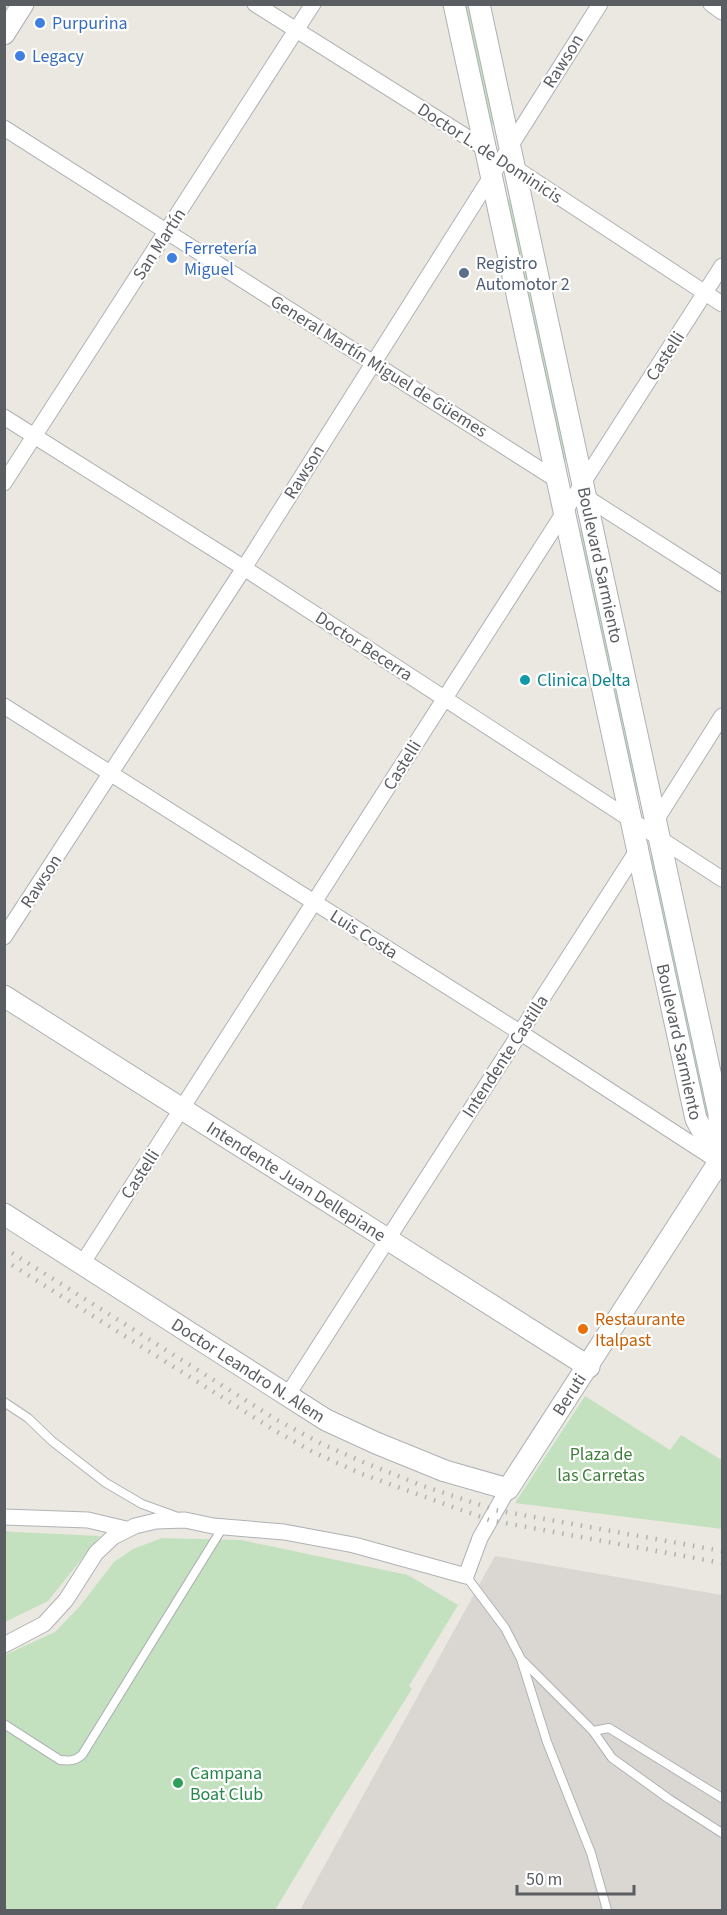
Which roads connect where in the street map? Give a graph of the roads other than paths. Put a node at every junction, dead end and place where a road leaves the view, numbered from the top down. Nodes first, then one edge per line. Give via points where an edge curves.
1 (23, 4) edge
2 (255, 4) edge
3 (313, 4) edge
4 (454, 4) edge
5 (479, 4) edge
6 (600, 4) edge
7 (711, 4) edge
8 (723, 12) edge
9 (297, 30) junction
10 (4, 34) edge
11 (4, 128) edge
12 (501, 159) junction
13 (167, 231) junction
14 (723, 266) edge
15 (705, 293) junction
16 (723, 304) edge
17 (373, 363) junction
18 (4, 417) edge
19 (35, 436) junction
20 (557, 480) junction
21 (4, 483) edge
22 (582, 491) junction
23 (564, 512) junction
24 (244, 568) junction
25 (723, 584) edge
26 (444, 698) junction
27 (4, 706) edge
28 (723, 716) edge
29 (110, 773) junction
30 (631, 819) junction
31 (655, 830) junction
32 (638, 850) junction
33 (723, 879) edge
34 (314, 902) junction
35 (4, 937) edge
36 (4, 996) edge
37 (521, 1033) junction
38 (182, 1109) junction
39 (722, 1162) edge
40 (4, 1214) edge
41 (387, 1240) junction
42 (82, 1264) junction
43 (589, 1367) junction
44 (286, 1396) junction
45 (4, 1402) edge
46 (508, 1489) junction
47 (4, 1517) edge
48 (185, 1520) junction
49 (223, 1527) junction
50 (126, 1529) junction
51 (466, 1576) junction
52 (4, 1645) edge
53 (521, 1659) junction
54 (4, 1724) edge
55 (593, 1731) junction
56 (723, 1798) edge
57 (723, 1833) edge
58 (608, 1911) edge

1 - 10 main road
2 - 9 street, Doctor L. de Dominicis
3 - 9 street, San Martín
4 - 12 main road, Boulevard Sarmiento
5 - 12 main road, Boulevard Sarmiento
6 - 12 street, Rawson
7 - 8 street
9 - 12 street, Doctor L. de Dominicis
9 - 13 street, San Martín
11 - 13 street, General Martín Miguel de Güemes
12 - 15 street, Doctor L. de Dominicis
12 - 17 street, Rawson
12 - 20 main road, Boulevard Sarmiento
12 - 22 main road, Boulevard Sarmiento
13 - 17 street, General Martín Miguel de Güemes
13 - 19 street, San Martín
14 - 15 street, Castelli
15 - 16 street, Doctor L. de Dominicis
15 - 22 street, Castelli
17 - 20 street, General Martín Miguel de Güemes
17 - 24 street, Rawson
18 - 19 street, Doctor Becerra
19 - 21 street, San Martín
19 - 24 street, Doctor Becerra
20 - 22 street, General Martín Miguel de Güemes
20 - 23 main road, Boulevard Sarmiento
22 - 23 street, Castelli
22 - 25 street, General Martín Miguel de Güemes
22 - 31 main road, Boulevard Sarmiento
23 - 26 street, Castelli
23 - 30 main road, Boulevard Sarmiento
24 - 26 street, Doctor Becerra
24 - 29 street, Rawson
26 - 30 street, Doctor Becerra
26 - 34 street, Castelli
27 - 29 street, Luis Costa
28 - 31 street, Intendente Castilla
29 - 34 street, Luis Costa
29 - 35 street, Rawson
30 - 31 street, Doctor Becerra
30 - 32 main road, Boulevard Sarmiento
31 - 32 street, Intendente Castilla
31 - 33 street, Doctor Becerra
31 - 39 main road, Boulevard Sarmiento via 719,1114
32 - 37 street, Intendente Castilla
32 - 39 main road, Boulevard Sarmiento via 696,1119
34 - 37 street, Luis Costa
34 - 38 street, Castelli
36 - 38 main road, Intendente Juan Dellepiane
37 - 39 street, Luis Costa
37 - 41 street, Intendente Castilla
38 - 41 main road, Intendente Juan Dellepiane
38 - 42 street, Castelli
39 - 43 main road, Beruti
40 - 42 main road, Doctor Leandro N. Alem
41 - 43 main road, Intendente Juan Dellepiane
41 - 44 street, Intendente Castilla
42 - 44 main road, Doctor Leandro N. Alem
43 - 46 main road, Beruti
44 - 46 main road, Doctor Leandro N. Alem via 376,1443 445,1471
45 - 48 lane via 106,1483 142,1504
46 - 51 street, Beruti via 480,1538
47 - 50 street via 88,1520
48 - 49 street
48 - 50 street via 156,1521
49 - 51 street via 284,1532 354,1545
49 - 54 lane via 82,1755 60,1760
50 - 52 street via 96,1553 66,1600 44,1624
51 - 53 lane via 505,1628
53 - 55 lane
53 - 58 lane
55 - 56 lane via 609,1728
55 - 57 lane via 612,1758

